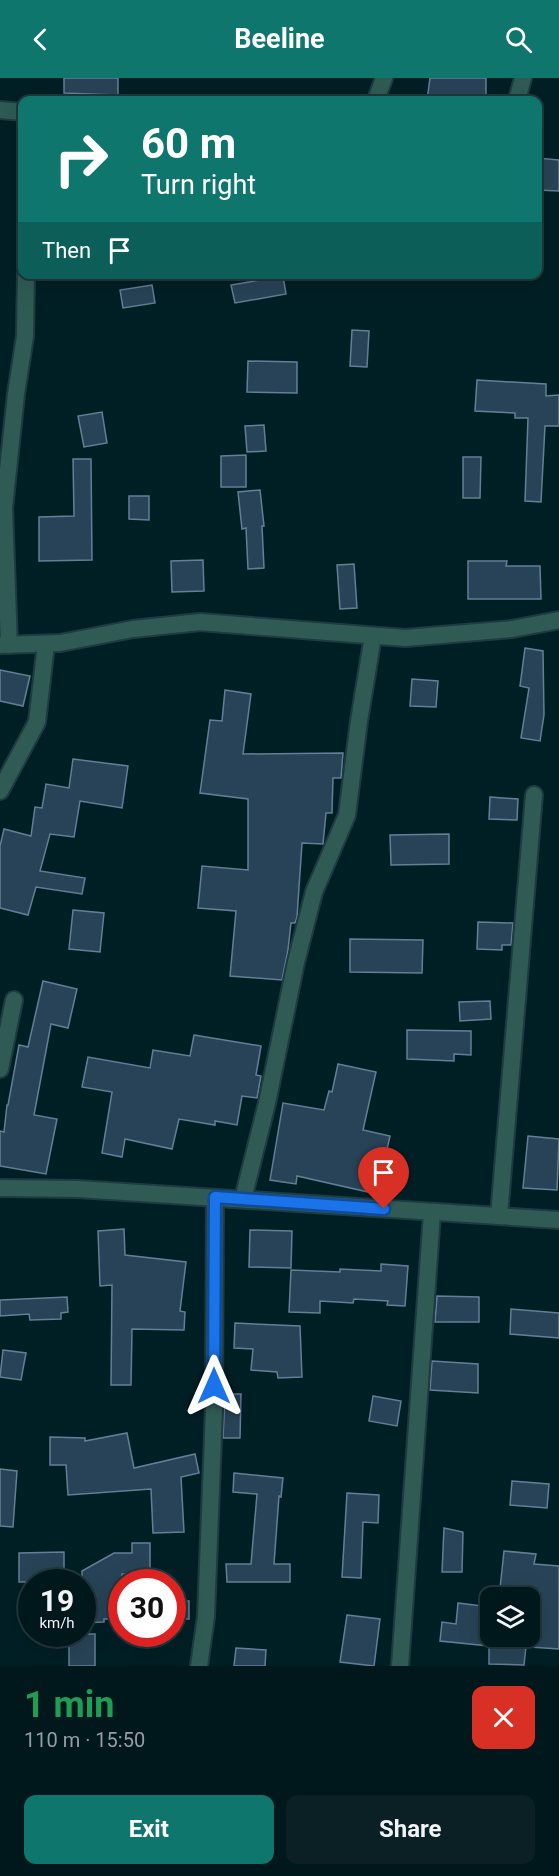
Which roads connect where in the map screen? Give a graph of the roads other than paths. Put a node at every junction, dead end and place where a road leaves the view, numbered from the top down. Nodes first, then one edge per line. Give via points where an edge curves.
1 (384, 78) edge
2 (523, 78) edge
3 (377, 96) edge
4 (518, 96) edge
5 (0, 110) edge
6 (18, 112) edge
7 (26, 279) edge
8 (559, 620) edge
9 (373, 636) junction
10 (46, 644) junction
11 (4, 645) edge
12 (0, 791) edge
13 (534, 795) dead end
14 (14, 1000) dead end
15 (0, 1069) edge
16 (0, 1188) edge
17 (215, 1197) junction
18 (243, 1199) junction
19 (432, 1213) junction
20 (499, 1216) junction
21 (559, 1220) edge
22 (199, 1666) edge
23 (400, 1666) edge

1 - 3 street
2 - 4 street
5 - 6 street
7 - 11 street via 25,336 4,508
8 - 9 street via 500,630 405,638
9 - 10 street via 200,622
9 - 18 street via 347,815 314,892
10 - 11 street
10 - 12 street via 37,722
13 - 20 street
14 - 15 street
16 - 17 street
17 - 18 street
17 - 22 street via 214,1410 206,1616
18 - 19 street
19 - 20 street
19 - 23 street
20 - 21 street

